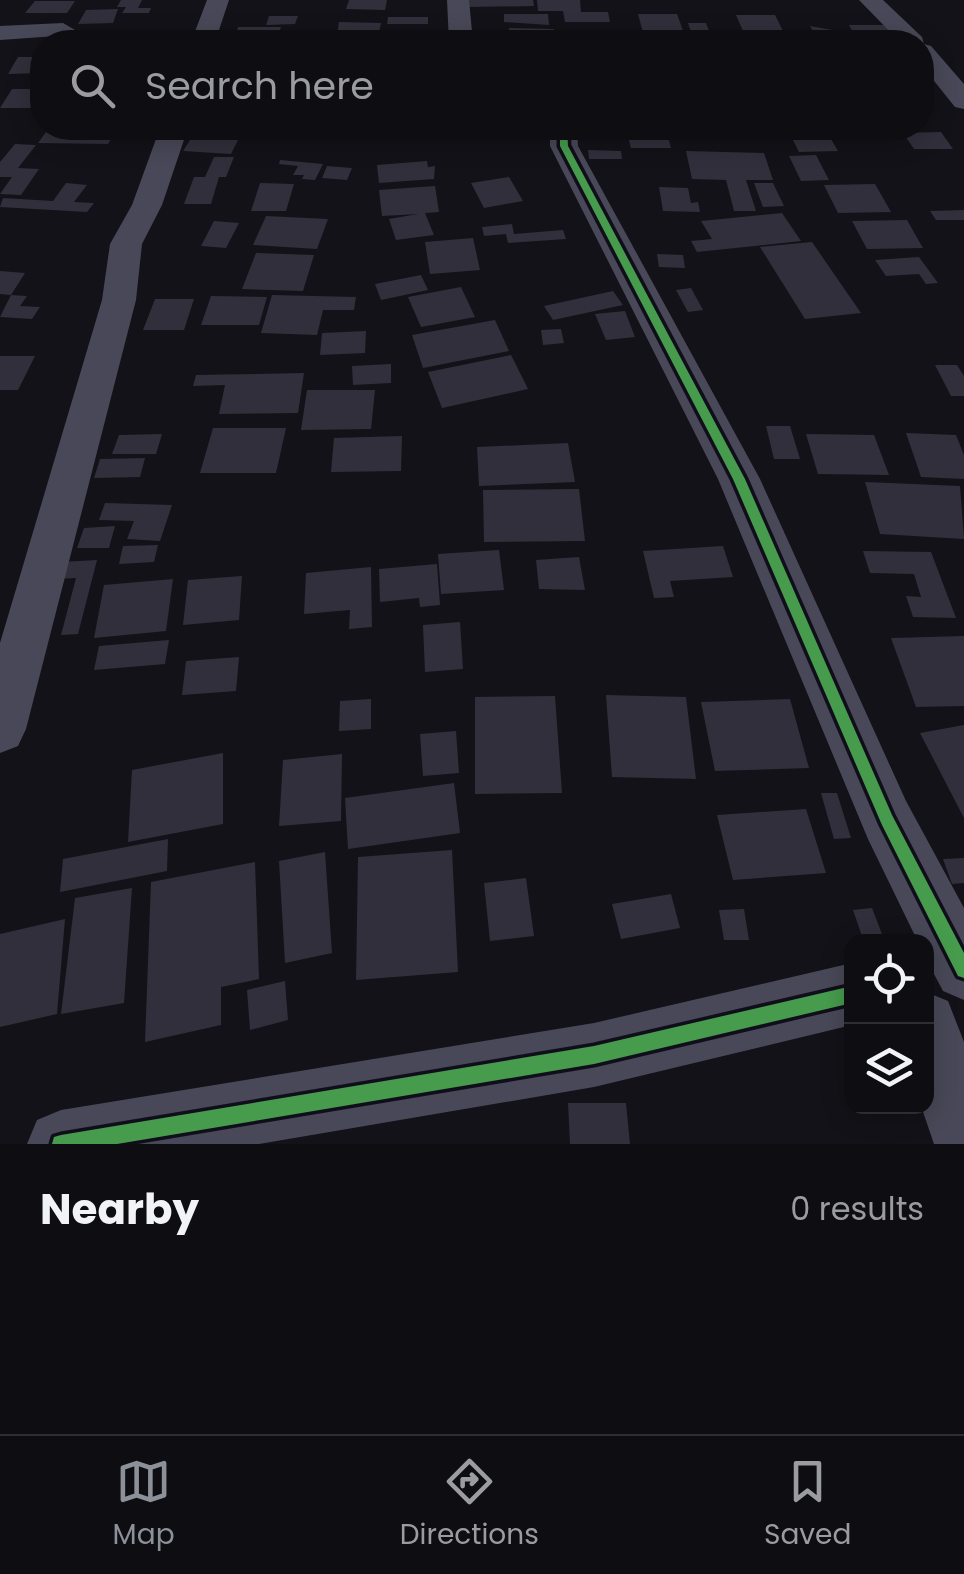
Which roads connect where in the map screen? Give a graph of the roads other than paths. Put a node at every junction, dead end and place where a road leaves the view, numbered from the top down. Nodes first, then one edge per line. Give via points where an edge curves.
1 (218, 0) edge
2 (458, 0) edge
3 (870, 0) edge
4 (208, 30) edge
5 (460, 30) edge
6 (901, 30) edge
7 (30, 31) edge
8 (0, 32) edge
9 (934, 65) edge
10 (964, 101) edge
11 (170, 140) edge
12 (564, 140) edge
13 (0, 729) edge
14 (964, 972) edge
15 (934, 977) edge
16 (844, 996) edge
17 (934, 1048) edge
18 (964, 1136) edge
19 (61, 1144) edge

1 - 4 street
2 - 5 street
3 - 6 street
7 - 8 street
9 - 10 street
11 - 13 street via 126,244 119,300
12 - 14 street via 739,479 886,820
14 - 15 street
16 - 19 street via 594,1055
17 - 18 street

